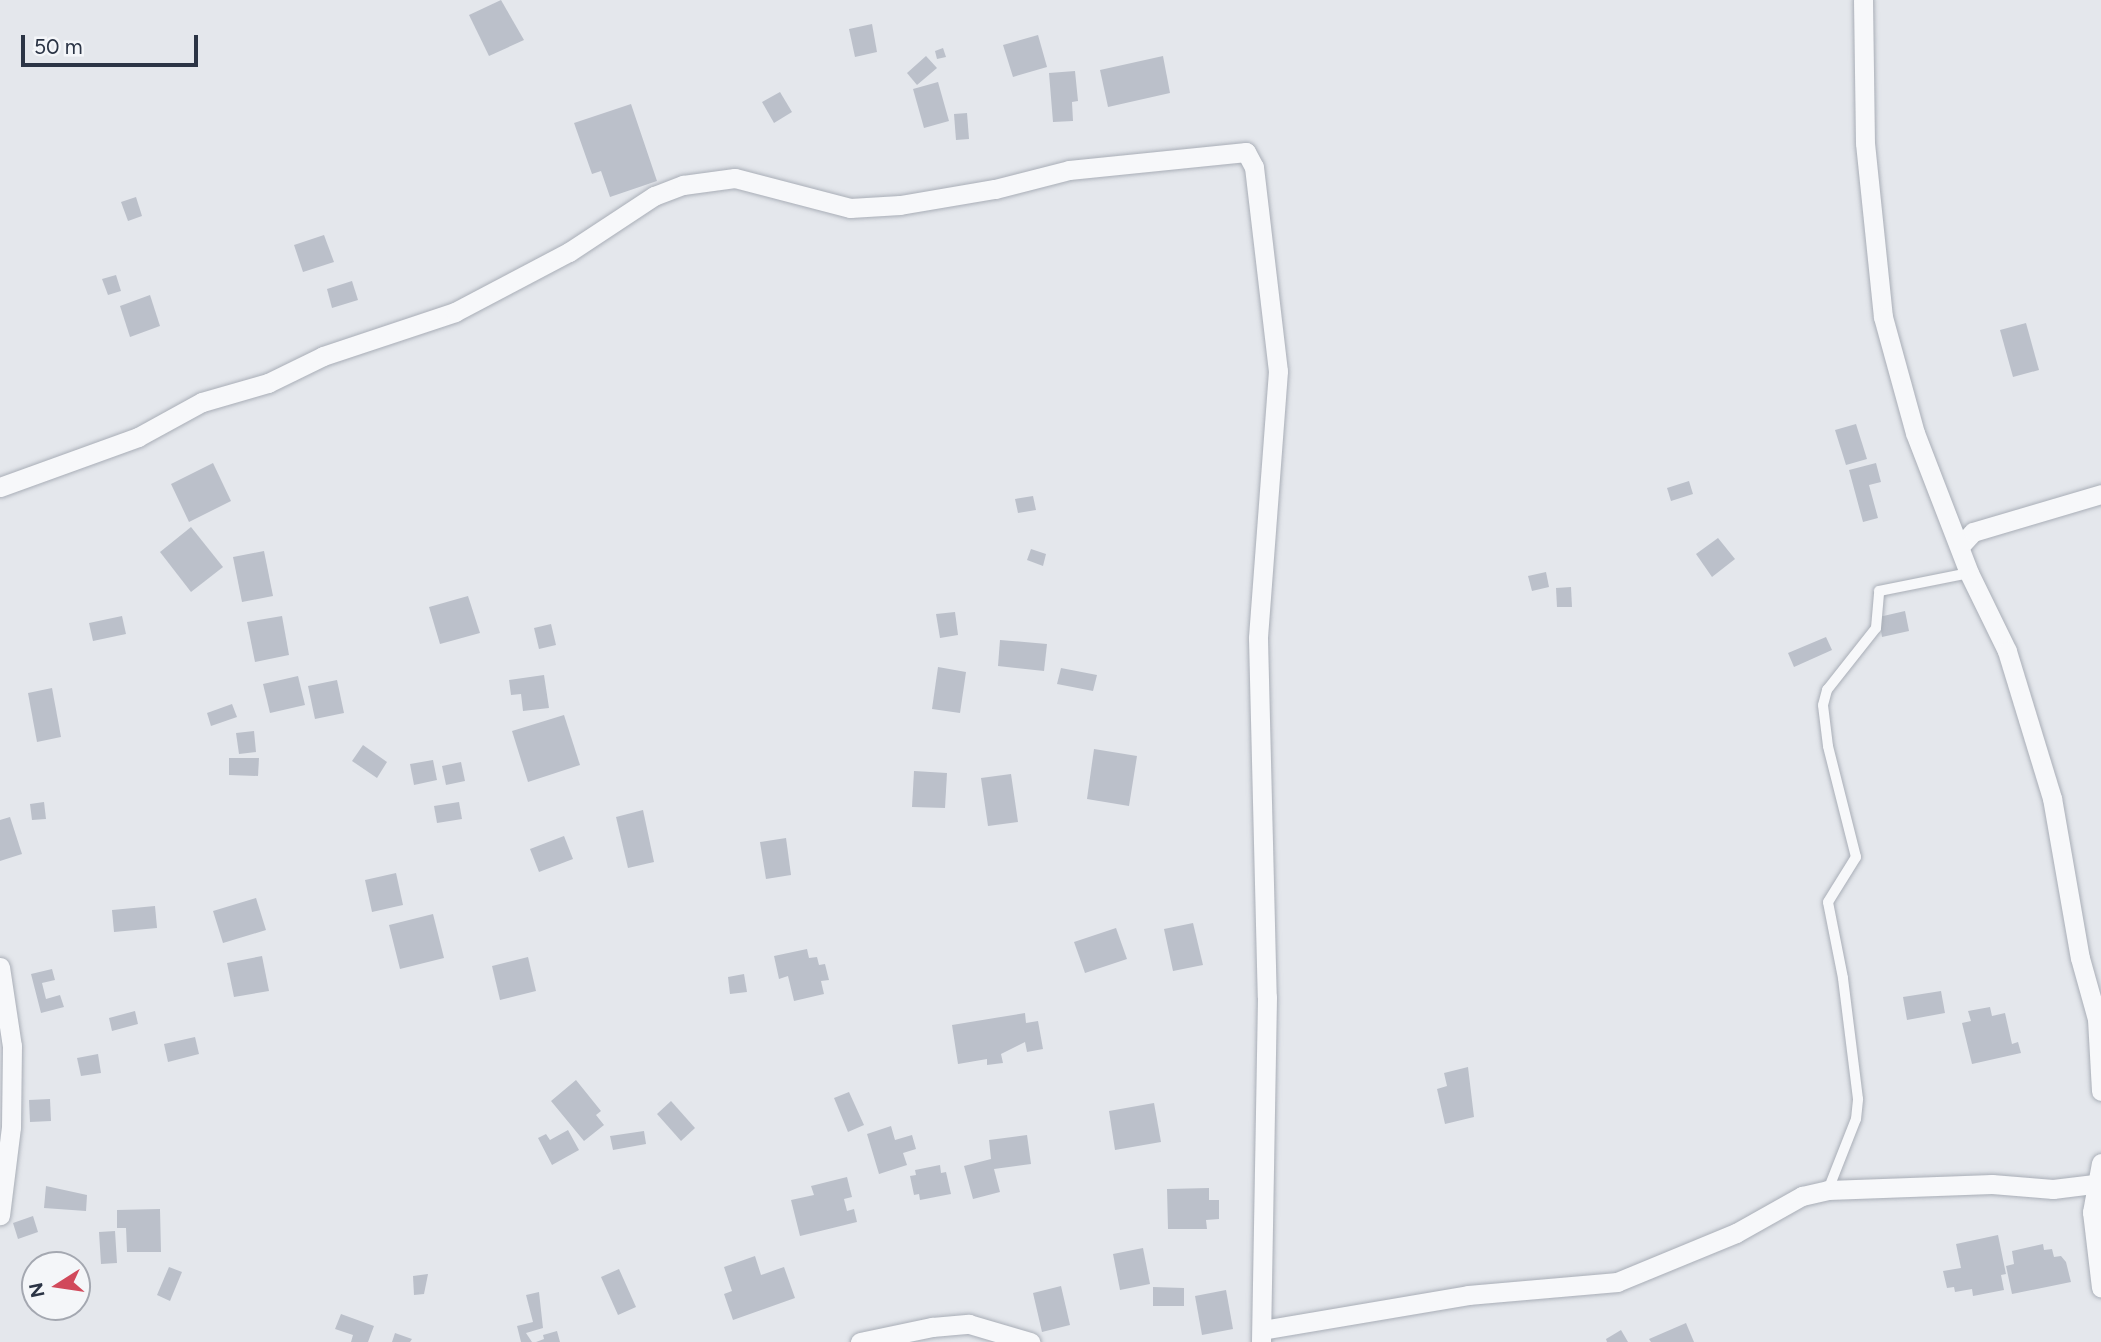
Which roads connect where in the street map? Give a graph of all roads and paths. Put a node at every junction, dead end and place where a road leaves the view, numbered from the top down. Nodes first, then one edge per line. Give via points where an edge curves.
1 (1863, 0) edge
2 (0, 487) edge
3 (2101, 494) edge
4 (1960, 545) junction
5 (1969, 573) junction
6 (0, 967) edge
7 (2101, 1091) edge
8 (2101, 1163) edge
9 (2099, 1185) edge
10 (1828, 1190) junction
11 (0, 1215) edge
12 (2101, 1287) edge
13 (1261, 1336) edge
14 (860, 1342) edge
15 (1030, 1342) edge

1 - 4 street via 1865,143 1883,317 1915,433
2 - 13 street via 138,437 202,402 268,383 323,356 455,312 569,251 654,196 683,185 735,178 850,208 900,205 995,189 1069,170 1247,152 1254,167 1278,371 1258,638 1267,997
3 - 4 street via 1973,532
4 - 5 street
5 - 7 street via 2007,651 2052,798 2081,958 2097,1019
5 - 10 lane via 1879,591 1876,628 1827,690 1823,705 1828,746 1856,858 1828,902 1858,1099 1856,1119
6 - 11 street via 12,1046 11,1127
8 - 9 street
9 - 10 street
9 - 12 street via 2092,1212
10 - 13 street via 1802,1196 1736,1233 1617,1282 1468,1295
14 - 15 street via 969,1324

